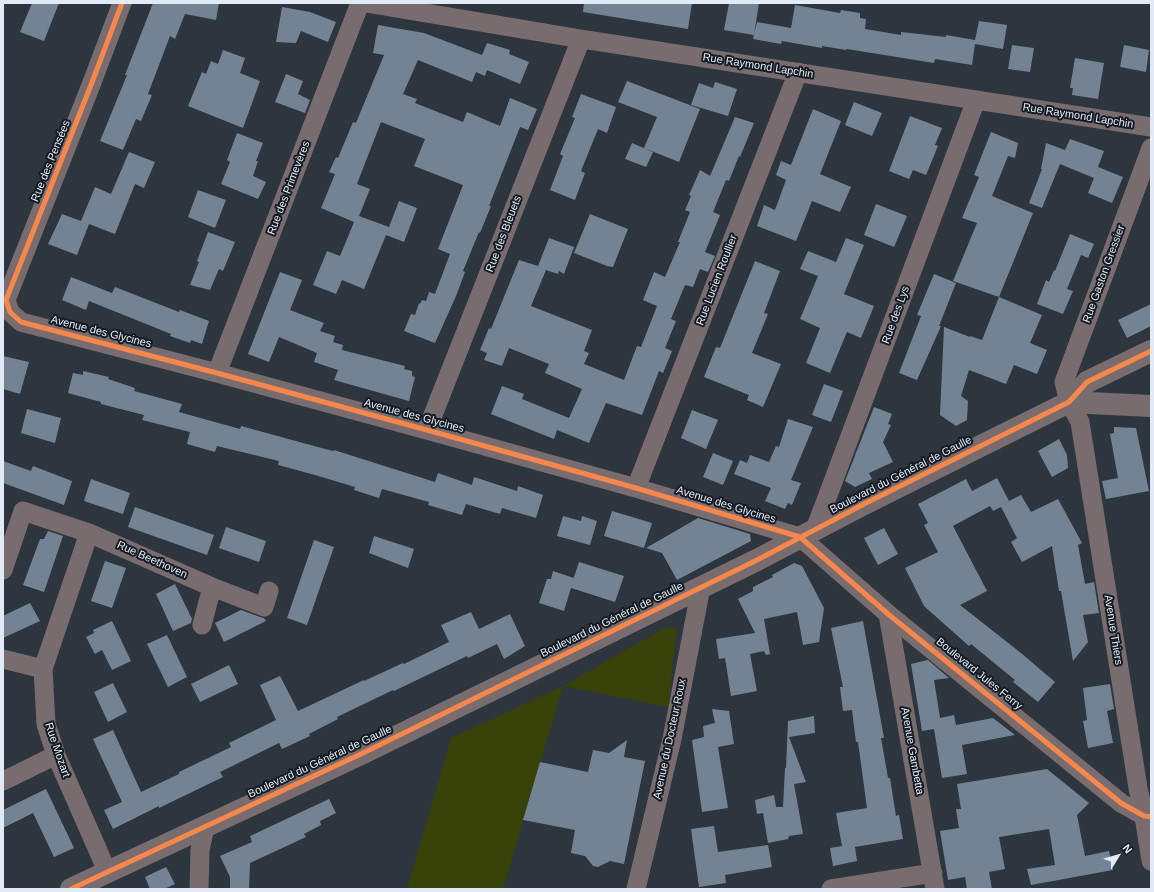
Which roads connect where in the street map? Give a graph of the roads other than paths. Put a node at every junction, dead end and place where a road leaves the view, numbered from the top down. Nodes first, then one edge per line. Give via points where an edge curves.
1 (122, 3) edge
2 (360, 3) edge
3 (366, 3) edge
4 (581, 39) junction
5 (798, 72) junction
6 (976, 100) junction
7 (1151, 127) edge
8 (1151, 148) edge
9 (21, 322) joint
10 (1151, 351) edge
11 (217, 373) junction
12 (1069, 402) junction
13 (1151, 406) edge
14 (427, 430) junction
15 (636, 488) junction
16 (88, 533) junction
17 (807, 533) junction
18 (3, 570) edge
19 (212, 587) junction
20 (701, 587) junction
21 (269, 591) dead end
22 (888, 614) junction
23 (202, 625) dead end
24 (3, 659) edge
25 (43, 669) junction
26 (56, 755) junction
27 (3, 781) edge
28 (1148, 816) edge
29 (205, 827) junction
30 (1151, 861) edge
31 (107, 871) junction
32 (934, 881) edge
33 (71, 889) edge
34 (200, 889) edge
35 (636, 889) edge
36 (831, 889) edge

1 - 9 street, Rue des Pensées via 6,300 10,312
2 - 11 street, Rue des Primevères
3 - 4 street, Rue Raymond Lapchin
4 - 5 street, Rue Raymond Lapchin
4 - 14 street, Rue des Bleuets
5 - 6 street, Rue Raymond Lapchin
5 - 15 street, Rue Lucien Roullier
6 - 7 street, Rue Raymond Lapchin
6 - 17 street, Rue des Lys via 826,503
8 - 12 street, Rue Gaston Gressier via 1064,382
9 - 11 street, Avenue des Glycines
10 - 12 street, Boulevard du Général de Gaulle via 1087,382
11 - 14 street, Avenue des Glycines
12 - 13 street
12 - 17 street, Boulevard du Général de Gaulle
12 - 28 street, Avenue Thiers via 1080,422 1136,780
14 - 15 street, Avenue des Glycines
15 - 17 street, Avenue des Glycines
16 - 18 street, Rue Beethoven via 22,511
16 - 19 street, Rue Beethoven
16 - 25 street, Rue Mozart
17 - 20 street, Boulevard du Général de Gaulle
17 - 22 street, Boulevard Jules Ferry
19 - 21 street, Rue Beethoven via 264,607
19 - 23 street
20 - 29 street, Boulevard du Général de Gaulle
20 - 35 street, Avenue du Docteur Roux via 672,739
22 - 28 street, Boulevard Jules Ferry via 1121,803
22 - 32 street, Avenue Gambetta
24 - 25 street
25 - 26 street, Rue Mozart via 46,724
26 - 27 street
26 - 31 street, Rue Mozart
28 - 30 street, Avenue Thiers
29 - 31 street, Boulevard du Général de Gaulle
29 - 34 street via 200,850
31 - 33 street, Boulevard du Général de Gaulle
32 - 36 street

